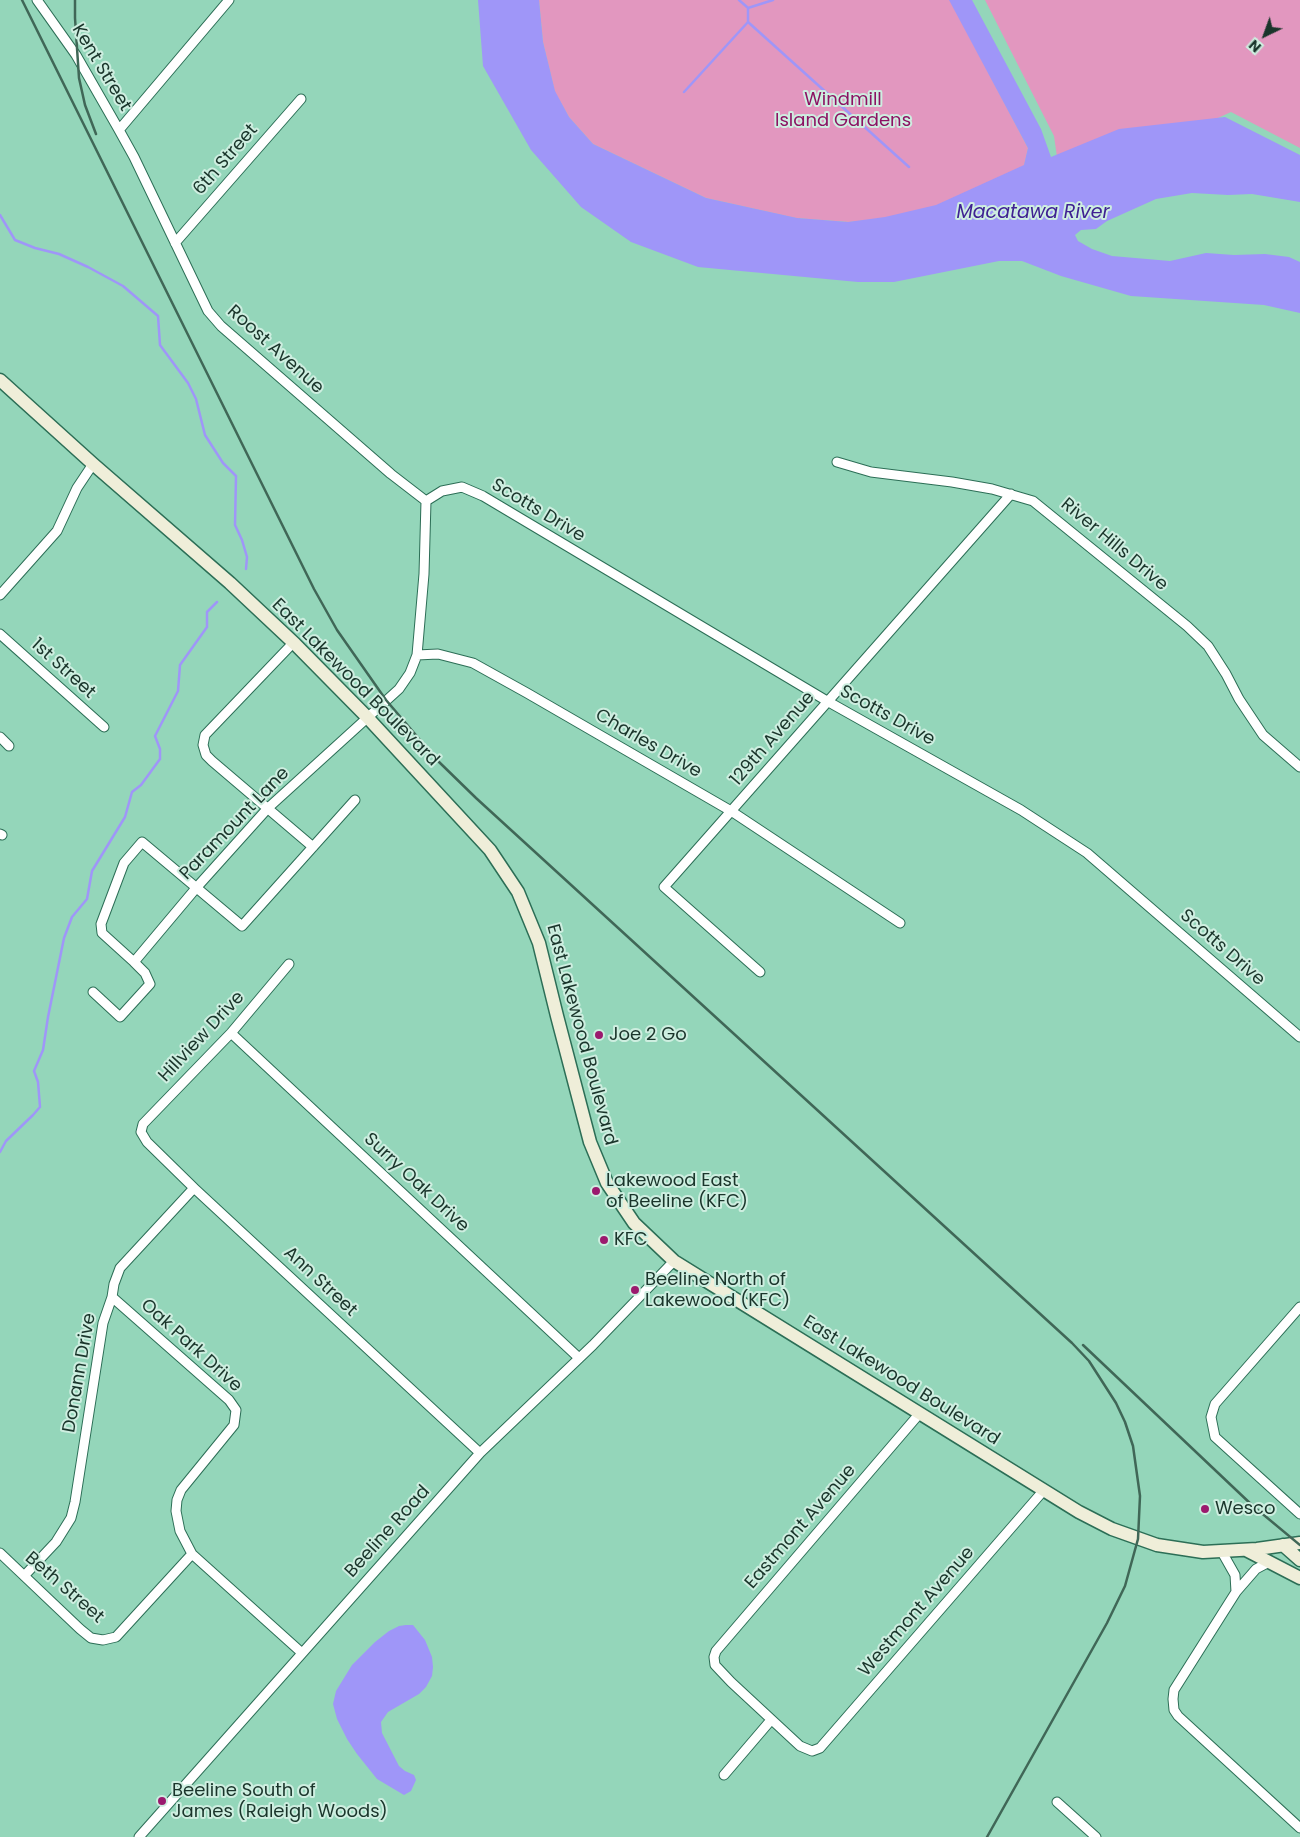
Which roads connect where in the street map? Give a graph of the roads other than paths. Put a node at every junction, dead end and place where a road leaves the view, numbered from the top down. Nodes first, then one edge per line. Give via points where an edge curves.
1 (37, 0) edge
2 (229, 0) edge
3 (301, 98) dead end
4 (119, 130) junction
5 (175, 243) junction
6 (0, 380) edge
7 (837, 462) dead end
8 (93, 464) junction
9 (1011, 494) junction
10 (426, 501) junction
11 (0, 595) edge
12 (0, 634) edge
13 (294, 642) junction
14 (417, 655) junction
15 (827, 701) junction
16 (367, 717) junction
17 (104, 727) dead end
18 (0, 737) edge
19 (9, 746) dead end
20 (1300, 767) edge
21 (355, 800) dead end
22 (268, 808) junction
23 (731, 811) junction
24 (313, 848) junction
25 (197, 887) junction
26 (900, 923) dead end
27 (134, 962) junction
28 (289, 964) dead end
29 (760, 972) dead end
30 (93, 992) dead end
31 (231, 1033) junction
32 (1300, 1037) edge
33 (141, 1132) joint
34 (194, 1188) junction
35 (674, 1261) junction
36 (112, 1297) junction
37 (1300, 1307) edge
38 (579, 1358) junction
39 (920, 1413) junction
40 (480, 1452) junction
41 (1044, 1490) junction
42 (1300, 1514) edge
43 (1300, 1543) edge
44 (1283, 1545) junction
45 (1251, 1550) junction
46 (1222, 1552) junction
47 (0, 1553) edge
48 (192, 1554) junction
49 (1300, 1560) edge
50 (1269, 1562) junction
51 (24, 1576) junction
52 (1300, 1578) edge
53 (1236, 1592) junction
54 (302, 1653) junction
55 (771, 1720) junction
56 (724, 1775) dead end
57 (1057, 1802) dead end
58 (1300, 1828) edge
59 (139, 1837) edge
60 (1096, 1837) edge

1 - 4 street, Kent Street via 76,55
2 - 4 street
3 - 5 street, 6th Street
4 - 5 street, Roost Avenue
5 - 10 street, Roost Avenue via 208,311 221,326
6 - 8 main road, East Lakewood Boulevard
7 - 9 street, River Hills Drive via 870,472 952,482
8 - 11 street via 77,488 57,531
8 - 13 main road, East Lakewood Boulevard
9 - 15 street, 129th Avenue
9 - 20 street, River Hills Drive via 1042,507 1187,626 1208,646 1264,735
10 - 14 street
10 - 15 street, Scotts Drive via 442,491 462,488 483,496
12 - 17 street, 1st Street
13 - 16 main road, East Lakewood Boulevard
13 - 22 street via 205,735 203,745 212,761
14 - 16 street via 399,689
14 - 23 street, Charles Drive via 438,654 473,663
15 - 23 street, 129th Avenue
15 - 32 street, Scotts Drive via 1022,810 1087,853
16 - 22 street, Paramount Lane
16 - 35 main road, East Lakewood Boulevard via 490,850 518,892 539,943 590,1142 607,1183 634,1223
18 - 19 street
21 - 24 street
22 - 24 street
22 - 25 street, Paramount Lane
23 - 26 street, Charles Drive
23 - 29 street, 129th Avenue via 664,887
24 - 25 street via 242,926
25 - 27 street, Paramount Lane
25 - 27 street via 142,842 124,863 101,924 102,933
27 - 30 street via 150,984 120,1017
28 - 31 street, Hillview Drive
31 - 33 street, Hillview Drive via 143,1124
31 - 38 street, Surry Oak Drive
33 - 34 street, Ann Street via 147,1142
34 - 36 street, Donann Drive via 120,1268
34 - 40 street, Ann Street
35 - 38 street, Beeline Road
35 - 39 main road, East Lakewood Boulevard
36 - 48 street, Oak Park Drive via 229,1400 236,1410 234,1425 181,1490 177,1500 180,1531
36 - 51 street, Donann Drive via 102,1323 71,1518 56,1542
37 - 42 street via 1215,1404 1211,1417 1216,1437
38 - 40 street, Beeline Road
39 - 41 main road, East Lakewood Boulevard
39 - 55 street, Eastmont Avenue via 716,1651 715,1665
40 - 54 street, Beeline Road
41 - 46 main road, East Lakewood Boulevard via 1104,1525 1138,1539 1180,1550
41 - 55 street, Westmont Avenue via 820,1748 812,1751 800,1746
43 - 44 main road, East Lakewood Boulevard
44 - 45 main road, East Lakewood Boulevard
44 - 49 main road
45 - 46 main road, East Lakewood Boulevard
45 - 50 main road
46 - 53 street via 1234,1575
47 - 51 street, Beth Street
48 - 51 street, Beth Street via 116,1637 103,1640 91,1638
48 - 54 street, Oak Park Drive
50 - 52 main road
50 - 53 street via 1256,1569
53 - 58 street via 1174,1690 1174,1710
54 - 59 street, Beeline Road
55 - 56 street
57 - 60 street

